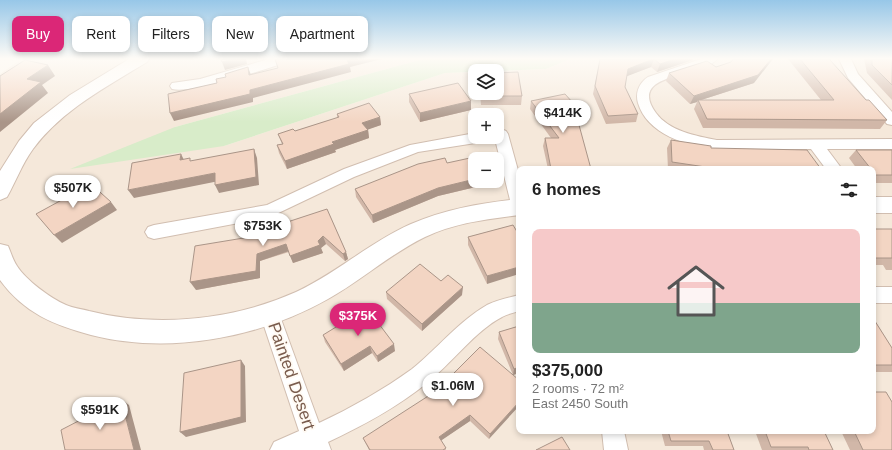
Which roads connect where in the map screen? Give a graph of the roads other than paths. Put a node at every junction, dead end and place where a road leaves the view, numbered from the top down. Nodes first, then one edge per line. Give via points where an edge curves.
1 (107, 80) edge
2 (210, 80) edge
3 (652, 80) edge
4 (856, 80) edge
5 (177, 86) dead end
6 (892, 121) edge
7 (468, 139) edge
8 (502, 144) edge
9 (892, 144) edge
10 (816, 145) junction
11 (832, 166) edge
12 (0, 192) edge
13 (516, 195) edge
14 (876, 205) edge
15 (892, 205) edge
16 (516, 206) edge
17 (154, 232) dead end
18 (4, 263) edge
19 (876, 295) edge
20 (892, 295) edge
21 (516, 304) edge
22 (270, 314) junction
23 (613, 434) edge
24 (316, 444) edge
25 (282, 450) edge
26 (616, 450) edge

1 - 12 street via 61,108 42,125 24,145 8,171
2 - 5 street
3 - 10 street via 643,95 645,106 651,115 677,133 717,145
4 - 6 street
7 - 17 street via 415,148 349,173 270,211
8 - 13 street
9 - 10 street
10 - 11 street
14 - 15 street
16 - 22 street via 480,211 448,219 417,231 324,290
18 - 22 street via 34,298 59,314 129,331 178,331 222,325
19 - 20 street
21 - 24 street, Painted Desert via 494,311 420,375 386,400
22 - 24 street, Painted Desert
23 - 26 street
24 - 25 street, Painted Desert

